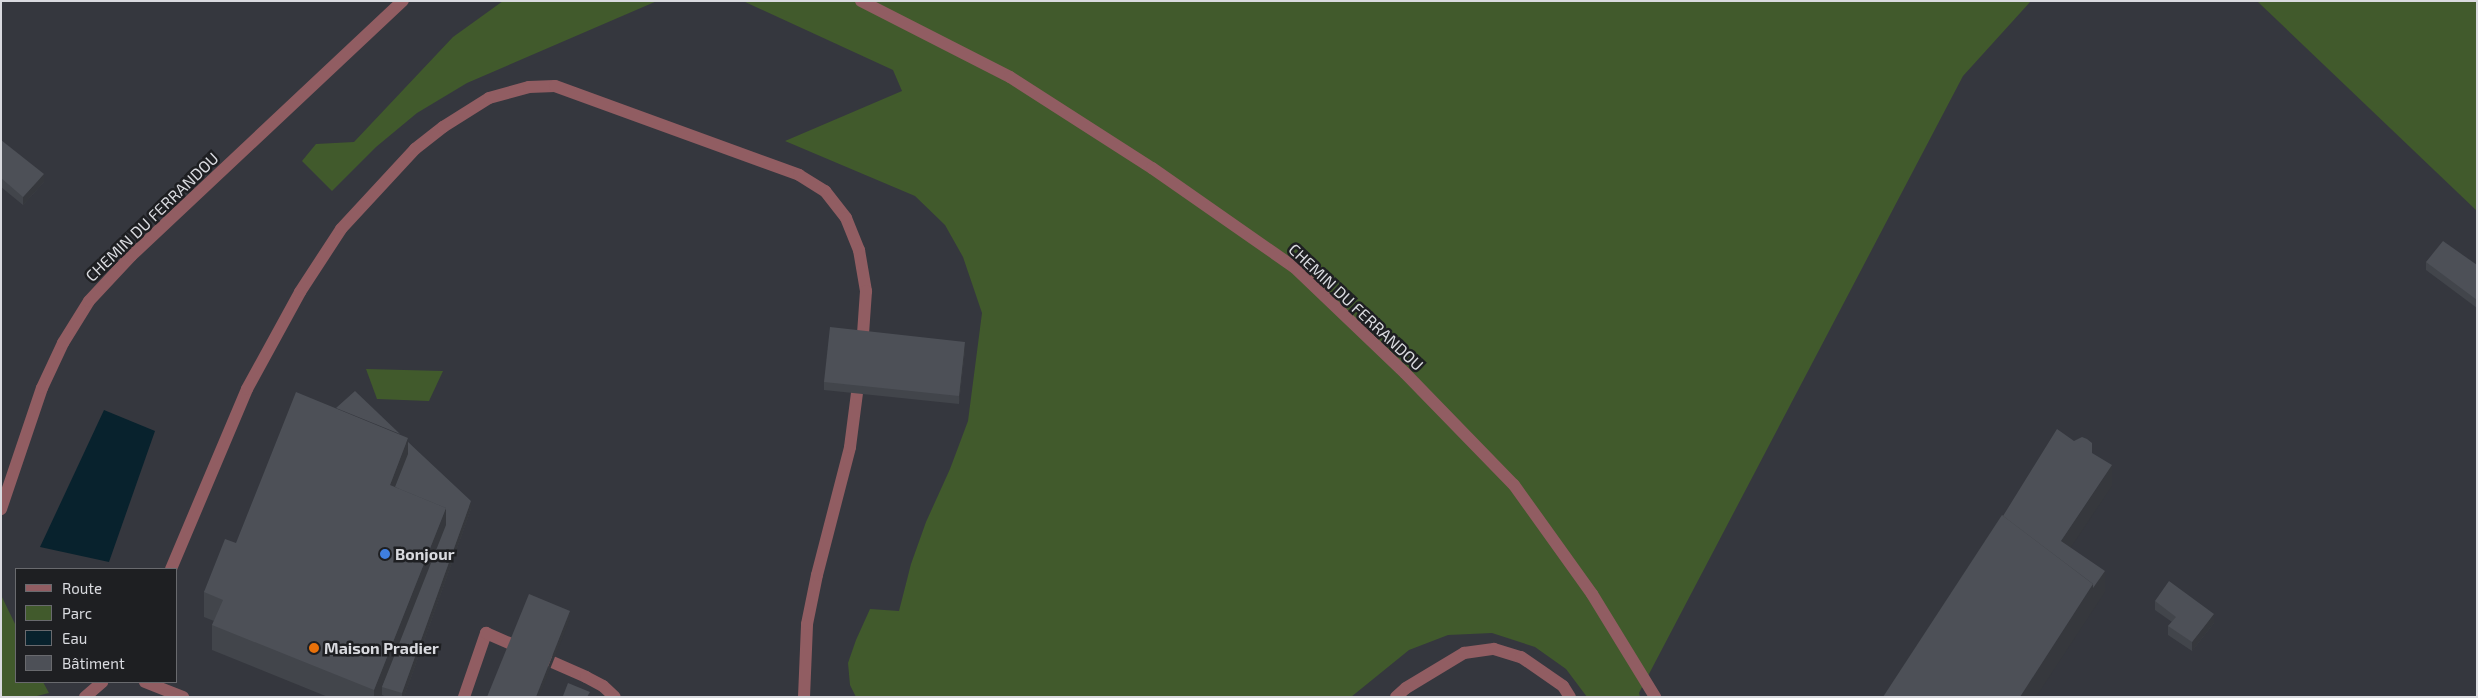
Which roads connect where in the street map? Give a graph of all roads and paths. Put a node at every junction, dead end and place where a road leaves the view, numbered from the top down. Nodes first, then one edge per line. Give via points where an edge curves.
1 (403, 1) edge
2 (861, 1) edge
3 (1, 509) edge
4 (171, 568) edge
5 (101, 683) edge
6 (147, 683) edge
7 (85, 697) edge
8 (183, 697) edge
9 (464, 697) edge
10 (614, 697) edge
11 (804, 697) edge
12 (1396, 697) edge
13 (1570, 697) edge
14 (1655, 697) edge

1 - 3 street, CHEMIN DU FERRANDOU via 131,256 89,302 63,343 42,388
2 - 14 street, CHEMIN DU FERRANDOU via 1010,77 1152,168 1294,267 1405,373 1514,485 1592,594
4 - 11 street via 247,389 300,292 341,229 415,149 443,127 489,98 529,87 555,86 799,175 825,191 846,218 859,250 866,291 861,362 850,447 807,624
5 - 7 street
6 - 8 street
9 - 10 street via 486,633 586,677 603,686
12 - 13 street via 1464,653 1494,649 1521,657 1562,686

